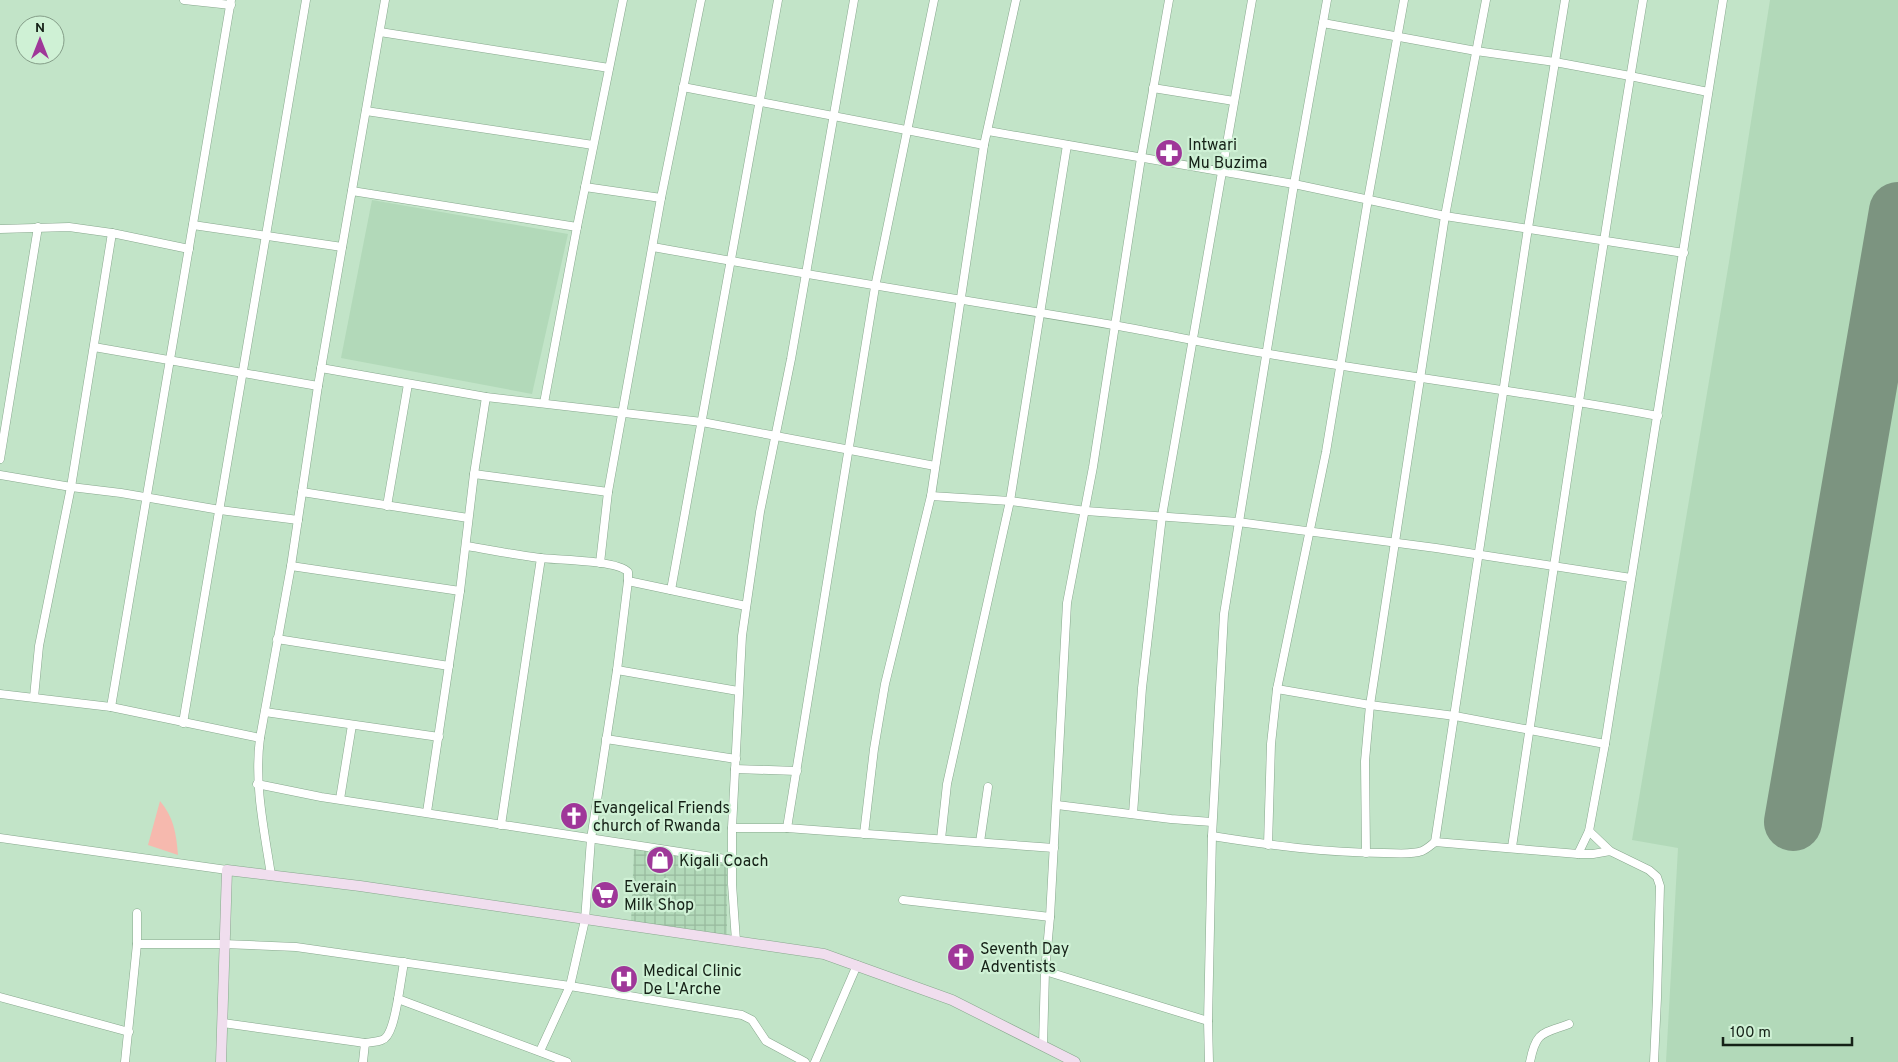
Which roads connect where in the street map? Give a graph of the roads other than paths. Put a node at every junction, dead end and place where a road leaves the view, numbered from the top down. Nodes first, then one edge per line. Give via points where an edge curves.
1 (184, 0) edge
2 (306, 0) edge
3 (385, 0) edge
4 (623, 0) edge
5 (701, 0) edge
6 (778, 0) edge
7 (854, 0) edge
8 (934, 0) edge
9 (1016, 0) edge
10 (1169, 0) edge
11 (1252, 0) edge
12 (1327, 0) edge
13 (1404, 0) edge
14 (1486, 0) edge
15 (1565, 0) edge
16 (1642, 0) edge
17 (1723, 0) edge
18 (231, 3) edge
19 (1323, 23) junction
20 (380, 32) junction
21 (1398, 37) junction
22 (1476, 51) junction
23 (1555, 62) junction
24 (609, 68) junction
25 (1630, 76) junction
26 (684, 87) junction
27 (1154, 88) junction
28 (1708, 92) junction
29 (759, 101) junction
30 (1234, 101) junction
31 (366, 111) junction
32 (833, 116) junction
33 (908, 131) junction
34 (988, 131) junction
35 (593, 145) junction
36 (984, 145) junction
37 (1066, 145) junction
38 (1141, 158) junction
39 (1222, 173) junction
40 (1294, 184) junction
41 (585, 187) junction
42 (352, 191) junction
43 (661, 198) junction
44 (1368, 199) junction
45 (1445, 216) junction
46 (194, 225) junction
47 (38, 227) junction
48 (577, 227) junction
49 (1528, 228) junction
50 (0, 229) edge
51 (112, 233) junction
52 (265, 236) junction
53 (1604, 241) junction
54 (342, 247) junction
55 (653, 247) junction
56 (189, 249) junction
57 (1684, 253) junction
58 (731, 261) junction
59 (805, 274) junction
60 (875, 287) junction
61 (962, 300) junction
62 (1040, 314) junction
63 (1114, 325) junction
64 (1192, 340) junction
65 (94, 347) junction
66 (1266, 354) junction
67 (170, 359) junction
68 (1341, 366) junction
69 (321, 368) junction
70 (243, 374) junction
71 (1419, 376) junction
72 (408, 384) junction
73 (318, 386) junction
74 (1504, 391) junction
75 (486, 397) junction
76 (1578, 401) junction
77 (544, 403) junction
78 (623, 412) junction
79 (1658, 416) junction
80 (702, 422) junction
81 (775, 437) junction
82 (848, 450) junction
83 (0, 459) edge
84 (935, 466) junction
85 (474, 474) junction
86 (0, 475) edge
87 (71, 487) junction
88 (302, 492) junction
89 (608, 492) junction
90 (931, 496) junction
91 (147, 498) junction
92 (1010, 501) junction
93 (387, 506) junction
94 (220, 510) junction
95 (1086, 511) junction
96 (1162, 516) junction
97 (468, 518) junction
98 (298, 520) junction
99 (1238, 522) junction
100 (1309, 531) junction
101 (1396, 544) junction
102 (467, 546) junction
103 (1478, 554) junction
104 (541, 558) junction
105 (600, 563) junction
106 (290, 566) junction
107 (1555, 566) junction
108 (1631, 578) junction
109 (628, 581) junction
110 (671, 590) junction
111 (460, 591) junction
112 (746, 606) junction
113 (277, 639) junction
114 (450, 666) junction
115 (617, 670) junction
116 (1277, 689) junction
117 (738, 691) junction
118 (0, 694) edge
119 (34, 697) junction
120 (1370, 705) junction
121 (110, 707) junction
122 (265, 712) junction
123 (1455, 716) junction
124 (183, 723) junction
125 (352, 725) junction
126 (1530, 730) junction
127 (260, 738) junction
128 (439, 738) junction
129 (606, 739) junction
130 (1605, 744) junction
131 (736, 758) junction
132 (735, 769) junction
133 (797, 771) junction
134 (258, 784) junction
135 (988, 787) dead end
136 (340, 799) junction
137 (1056, 805) junction
138 (427, 812) junction
139 (1134, 814) junction
140 (1212, 822) junction
141 (502, 825) junction
142 (732, 828) junction
143 (787, 828) junction
144 (1589, 831) junction
145 (864, 834) junction
146 (1212, 836) junction
147 (0, 838) edge
148 (591, 839) junction
149 (941, 839) junction
150 (980, 842) junction
151 (1435, 842) junction
152 (1268, 845) junction
153 (1512, 847) junction
154 (1054, 848) junction
155 (1610, 850) junction
156 (1366, 853) junction
157 (1578, 854) junction
158 (732, 860) junction
159 (227, 870) junction
160 (271, 875) junction
161 (903, 900) dead end
162 (137, 913) dead end
163 (1050, 917) junction
164 (585, 920) junction
165 (736, 941) junction
166 (136, 944) junction
167 (224, 944) junction
168 (404, 962) junction
169 (857, 965) junction
170 (1045, 971) junction
171 (570, 986) junction
172 (0, 998) edge
173 (398, 999) junction
174 (1208, 1022) junction
175 (223, 1023) junction
176 (1569, 1024) dead end
177 (129, 1032) junction
178 (365, 1043) junction
179 (1043, 1046) junction
180 (540, 1051) junction
181 (547, 1058) edge
182 (125, 1062) edge
183 (221, 1062) edge
184 (363, 1062) edge
185 (567, 1062) edge
186 (805, 1062) edge
187 (815, 1062) edge
188 (1075, 1062) edge
189 (1209, 1062) edge
190 (1530, 1062) edge
191 (1654, 1062) edge

1 - 18 street
2 - 52 street
3 - 20 street
4 - 24 street
5 - 26 street
6 - 29 street
7 - 32 street
8 - 33 street
9 - 34 street
10 - 27 street
11 - 30 street
12 - 19 street
13 - 21 street
14 - 22 street
15 - 23 street
16 - 25 street
17 - 28 street
18 - 46 street
19 - 21 street
19 - 40 street
20 - 24 street
20 - 31 street
21 - 22 street
21 - 44 street
22 - 23 street
22 - 45 street
23 - 25 street
23 - 49 street
24 - 35 street
25 - 28 street
25 - 53 street
26 - 29 street
26 - 43 street
27 - 30 street
27 - 38 street
28 - 57 street
29 - 32 street
29 - 58 street
30 - 39 street
31 - 35 street
31 - 42 street
32 - 33 street
32 - 59 street
33 - 36 street
33 - 60 street
34 - 36 street
34 - 37 street
35 - 41 street
36 - 61 street
37 - 38 street
37 - 62 street
38 - 39 street
38 - 63 street
39 - 40 street
39 - 64 street
40 - 44 street
40 - 66 street
41 - 43 street
41 - 48 street
42 - 48 street
42 - 54 street
43 - 55 street
44 - 45 street
44 - 68 street
45 - 49 street
45 - 71 street
46 - 52 street
46 - 56 street
47 - 50 street
47 - 51 street
47 - 83 street
48 - 77 street
49 - 53 street
49 - 74 street
51 - 56 street
51 - 65 street
52 - 54 street
52 - 70 street
53 - 57 street
53 - 76 street
54 - 69 street
55 - 58 street
55 - 78 street
56 - 67 street
57 - 79 street
58 - 59 street
58 - 80 street
59 - 60 street
59 - 81 street
60 - 61 street
60 - 82 street
61 - 62 street
61 - 84 street
62 - 63 street
62 - 92 street
63 - 64 street
63 - 95 street
64 - 66 street
64 - 96 street
65 - 67 street
65 - 87 street
66 - 68 street
66 - 99 street
67 - 70 street
67 - 91 street
68 - 71 street
68 - 100 street
69 - 72 street
69 - 73 street
70 - 73 street
70 - 94 street
71 - 74 street
71 - 101 street
72 - 75 street
72 - 93 street
73 - 88 street
74 - 76 street
74 - 103 street
75 - 77 street
75 - 85 street
76 - 79 street
76 - 107 street
77 - 78 street
78 - 80 street
78 - 89 street
79 - 108 street
80 - 81 street
80 - 110 street
81 - 82 street
81 - 112 street
82 - 84 street
82 - 133 street
84 - 90 street
85 - 89 street
85 - 97 street
86 - 87 street
87 - 91 street
87 - 119 street via 39,646
88 - 93 street
88 - 98 street
89 - 105 street
90 - 92 street
90 - 145 street via 885,684
91 - 94 street
91 - 121 street
92 - 95 street
92 - 149 street via 947,784
93 - 97 street
94 - 98 street
94 - 124 street
95 - 96 street
95 - 137 street via 1066,611
96 - 99 street
96 - 139 street via 1142,688
97 - 102 street
98 - 106 street
99 - 100 street
99 - 140 street via 1224,614
100 - 101 street
100 - 116 street
101 - 103 street
101 - 120 street
102 - 104 street
102 - 111 street
103 - 107 street
103 - 123 street
104 - 105 street
104 - 141 street
105 - 109 street via 624,568 628,572
106 - 111 street
106 - 113 street
107 - 108 street
107 - 126 street
108 - 130 street
109 - 110 street
109 - 115 street
110 - 112 street
111 - 114 street
112 - 117 street
113 - 114 street
113 - 122 street
114 - 128 street
115 - 117 street
115 - 129 street
116 - 120 street
116 - 152 street via 1270,744
117 - 131 street
118 - 119 street
119 - 121 street
120 - 123 street
120 - 156 street via 1365,761
121 - 124 street
122 - 125 street
122 - 127 street
123 - 126 street
123 - 151 street
124 - 127 street
125 - 128 street
125 - 136 street
126 - 130 street
126 - 153 street
127 - 134 street
128 - 138 street
129 - 131 street
129 - 148 street
130 - 144 street
131 - 132 street
132 - 133 street
132 - 142 street
133 - 143 street
134 - 136 street
134 - 160 street
135 - 150 street
136 - 138 street
137 - 139 street
137 - 154 street
138 - 141 street
139 - 140 street
140 - 146 street
141 - 148 street
142 - 143 street
142 - 158 street
143 - 145 street
144 - 155 street
144 - 157 street
145 - 149 street
146 - 152 street
146 - 174 street
147 - 159 street
148 - 158 street
148 - 164 street
149 - 150 street
150 - 154 street
151 - 153 street
151 - 156 street via 1422,851 1410,853
152 - 156 street
153 - 157 street
154 - 163 street
155 - 157 street
155 - 191 street via 1649,870 1657,877 1660,886
158 - 165 street
159 - 160 street
159 - 167 street
160 - 164 street
161 - 163 street
162 - 166 street
163 - 170 street
164 - 165 street
164 - 171 street
165 - 169 street via 824,954
166 - 167 street
166 - 177 street
167 - 168 street via 296,947
167 - 175 street
168 - 171 street
168 - 173 street
169 - 179 street via 952,1000
169 - 187 street
170 - 174 street
170 - 179 street
171 - 180 street
171 - 186 street via 742,1016 752,1020 766,1041
172 - 177 street
173 - 178 street via 386,1038
173 - 180 street
174 - 189 street
175 - 178 street
175 - 183 street
176 - 190 street via 1540,1035
177 - 182 street
178 - 184 street
179 - 188 street
180 - 181 street
181 - 185 street

